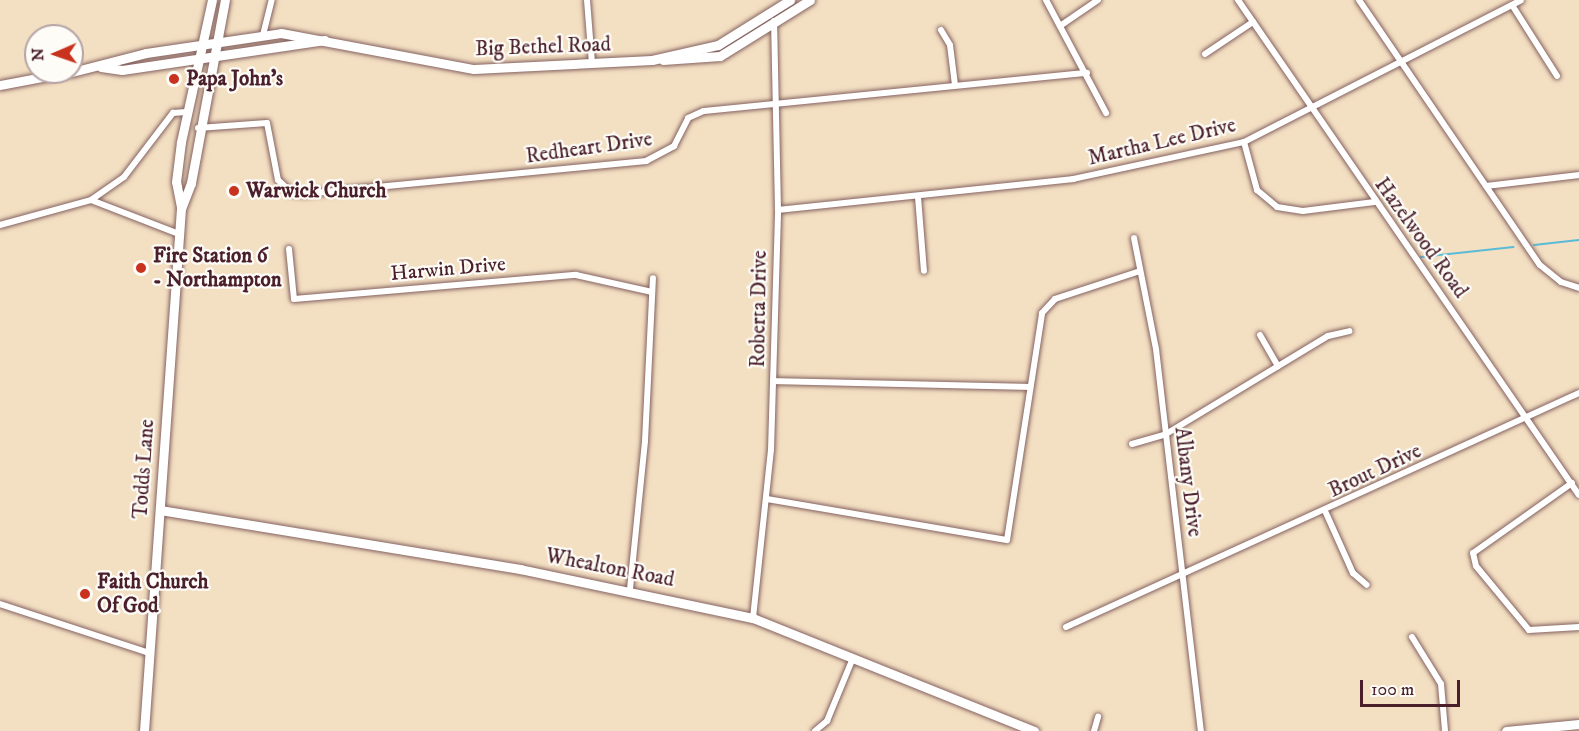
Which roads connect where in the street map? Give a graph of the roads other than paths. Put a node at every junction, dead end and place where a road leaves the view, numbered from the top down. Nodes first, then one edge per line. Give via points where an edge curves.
1 (212, 0) edge
2 (225, 0) edge
3 (272, 0) edge
4 (587, 0) edge
5 (771, 0) edge
6 (790, 0) edge
7 (810, 0) edge
8 (1046, 0) edge
9 (1098, 0) edge
10 (1238, 0) edge
11 (1359, 0) edge
12 (1521, 0) edge
13 (1512, 5) junction
14 (773, 11) junction
15 (1253, 22) junction
16 (775, 23) junction
17 (1060, 26) junction
18 (941, 30) dead end
19 (263, 35) junction
20 (216, 40) junction
21 (330, 40) junction
22 (202, 44) junction
23 (213, 53) junction
24 (1205, 54) dead end
25 (198, 56) junction
26 (652, 60) junction
27 (1401, 61) junction
28 (592, 65) junction
29 (100, 67) junction
30 (84, 70) edge
31 (1087, 73) junction
32 (1557, 76) dead end
33 (24, 81) edge
34 (0, 85) edge
35 (955, 85) junction
36 (778, 104) junction
37 (1312, 109) junction
38 (186, 112) junction
39 (1106, 113) dead end
40 (198, 128) junction
41 (1244, 142) junction
42 (1579, 175) edge
43 (1486, 186) junction
44 (918, 197) junction
45 (91, 200) junction
46 (1374, 202) junction
47 (181, 209) junction
48 (778, 210) junction
49 (0, 225) edge
50 (179, 234) junction
51 (1134, 238) dead end
52 (289, 249) dead end
53 (924, 271) dead end
54 (1140, 271) junction
55 (653, 278) dead end
56 (1579, 288) edge
57 (652, 292) junction
58 (1349, 331) dead end
59 (1260, 334) dead end
60 (1278, 366) junction
61 (773, 381) junction
62 (1029, 387) junction
63 (1579, 393) edge
64 (1529, 417) junction
65 (1166, 434) junction
66 (1132, 444) dead end
67 (1572, 483) junction
68 (1579, 495) edge
69 (767, 499) junction
70 (159, 510) junction
71 (1326, 513) junction
72 (1183, 577) junction
73 (1367, 585) dead end
74 (630, 589) junction
75 (0, 603) edge
76 (753, 618) junction
77 (1066, 627) dead end
78 (1579, 627) edge
79 (1412, 637) dead end
80 (149, 653) junction
81 (853, 658) junction
82 (1098, 717) dead end
83 (1579, 724) edge
84 (1527, 730) edge
85 (144, 731) edge
86 (815, 731) edge
87 (1034, 731) edge
88 (1094, 731) edge
89 (1201, 731) edge
90 (1445, 731) edge
91 (1506, 731) edge

1 - 22 main road, Todds Lane
2 - 20 main road, Todds Lane
3 - 19 street
4 - 28 street
5 - 14 street, Roberta Drive
6 - 14 main road, Big Bethel Road
7 - 16 main road, Big Bethel Road
8 - 17 street
9 - 17 street
10 - 15 street, Hazelwood Road
11 - 27 street
12 - 13 street, Martha Lee Drive
13 - 27 street, Martha Lee Drive
13 - 32 street
14 - 16 street, Roberta Drive
14 - 26 main road, Big Bethel Road via 718,45
15 - 24 street
15 - 37 street, Hazelwood Road
16 - 26 main road, Big Bethel Road via 712,58
16 - 36 street, Roberta Drive
17 - 31 street
18 - 35 street via 950,45
19 - 20 main road, Big Bethel Road
19 - 21 main road, Big Bethel Road via 306,33
20 - 22 main road, Big Bethel Road
20 - 23 main road, Todds Lane
21 - 23 main road, Big Bethel Road
21 - 28 main road, Big Bethel Road via 474,69
22 - 25 main road, Todds Lane
22 - 29 main road, Big Bethel Road
23 - 25 main road, Big Bethel Road
23 - 40 main road, Todds Lane
25 - 29 main road, Big Bethel Road via 122,70
25 - 38 main road, Todds Lane
26 - 28 main road, Big Bethel Road
27 - 37 street, Martha Lee Drive
27 - 43 street
29 - 30 main road, Big Bethel Road
31 - 35 street, Redheart Drive
31 - 39 street
33 - 34 main road, Big Bethel Road
35 - 36 street, Redheart Drive
36 - 40 street, Redheart Drive via 695,113 674,146 646,161 304,195 292,193 278,180 267,123
36 - 48 street, Roberta Drive
37 - 41 street, Martha Lee Drive
37 - 46 street, Hazelwood Road
38 - 45 street via 172,114 124,177
38 - 47 main road, Todds Lane via 176,182
40 - 47 main road, Todds Lane via 191,183
41 - 44 street, Martha Lee Drive via 1073,179
41 - 46 street via 1257,190 1277,207 1303,211
42 - 43 street
43 - 56 street via 1540,265
44 - 48 street, Martha Lee Drive
44 - 53 street
45 - 49 street
45 - 50 street
46 - 64 street, Hazelwood Road
47 - 50 main road, Todds Lane
48 - 61 street, Roberta Drive
50 - 70 main road, Todds Lane
51 - 54 street, Albany Drive
52 - 57 street, Harwin Drive via 294,298 576,275
54 - 62 street via 1046,304
54 - 65 street, Albany Drive
55 - 57 street
57 - 74 street via 645,441
58 - 60 street via 1328,336
59 - 60 street
60 - 65 street
61 - 62 street
61 - 69 street, Roberta Drive
62 - 69 street via 1011,535 999,541
63 - 64 street, Brout Drive
64 - 67 street, Hazelwood Road
64 - 71 street, Brout Drive
65 - 66 street
65 - 72 street, Albany Drive
67 - 68 street, Hazelwood Road
67 - 78 street via 1473,553 1476,566 1529,630
69 - 76 street, Roberta Drive
70 - 74 main road, Whealton Road
70 - 80 main road, Todds Lane
71 - 72 street, Brout Drive
71 - 73 street via 1353,573
72 - 77 street, Brout Drive
72 - 89 street, Albany Drive
74 - 76 main road, Whealton Road
75 - 80 street
76 - 81 main road, Whealton Road
79 - 90 street via 1441,684
80 - 85 main road, Todds Lane
81 - 86 street via 827,721
81 - 87 main road, Whealton Road
82 - 88 street
83 - 84 main road
84 - 91 main road

